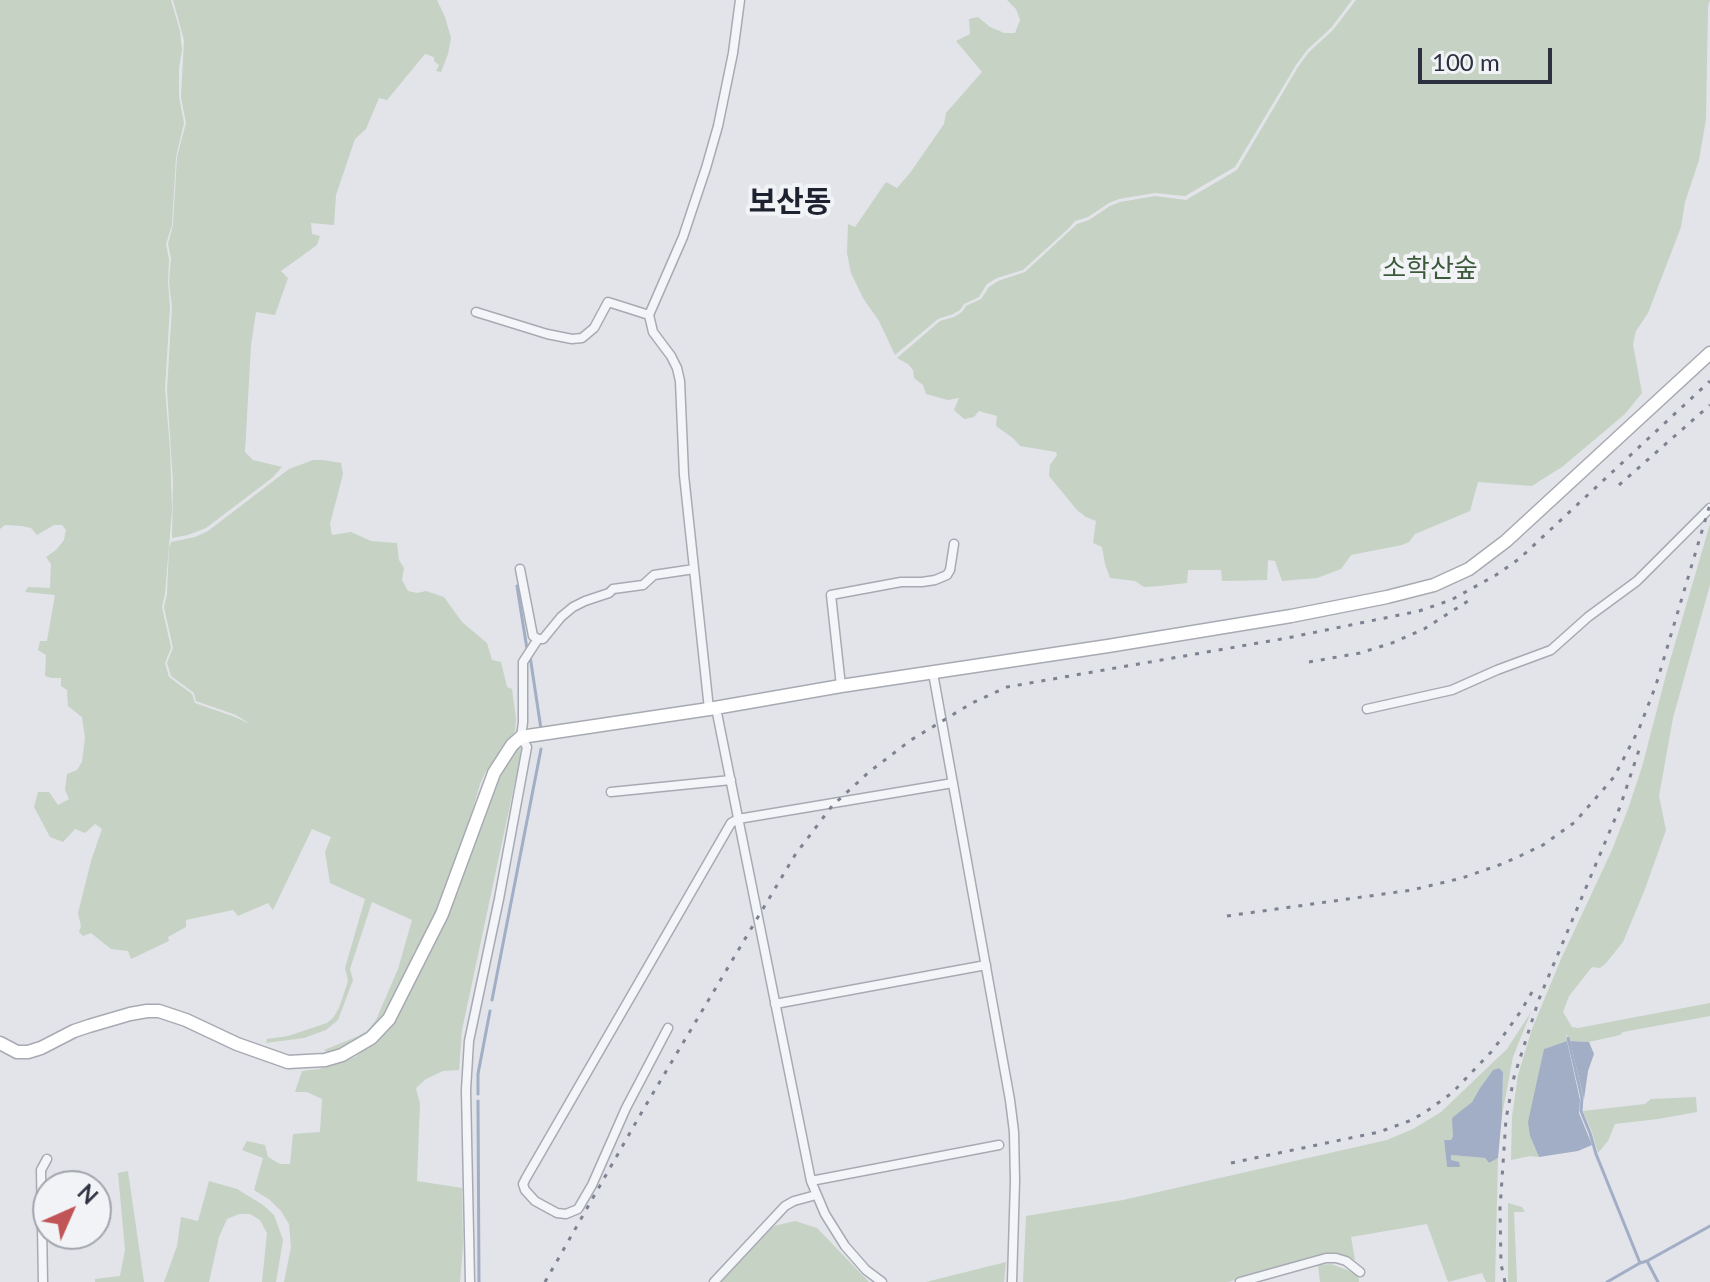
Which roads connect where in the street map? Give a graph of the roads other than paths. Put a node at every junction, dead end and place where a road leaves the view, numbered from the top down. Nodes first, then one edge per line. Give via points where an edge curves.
1 (740, 0) edge
2 (476, 312) dead end
3 (649, 315) junction
4 (1710, 353) edge
5 (1710, 508) edge
6 (954, 544) dead end
7 (520, 569) dead end
8 (694, 569) junction
9 (538, 639) junction
10 (933, 673) junction
11 (841, 686) junction
12 (713, 708) junction
13 (1367, 709) dead end
14 (521, 737) junction
15 (731, 780) junction
16 (953, 783) junction
17 (611, 792) dead end
18 (738, 819) junction
19 (986, 965) junction
20 (775, 1004) junction
21 (668, 1028) dead end
22 (0, 1043) edge
23 (999, 1145) dead end
24 (47, 1159) dead end
25 (811, 1181) junction
26 (816, 1195) junction
27 (1360, 1272) dead end
28 (43, 1282) edge
29 (470, 1282) edge
30 (714, 1282) edge
31 (882, 1282) edge
32 (1012, 1282) edge
33 (1240, 1282) edge

1 - 3 street via 706,168
2 - 3 street via 572,339 594,328 608,302
3 - 8 street via 653,332 677,368
4 - 10 street via 1506,541 1451,579 1291,616
5 - 13 street via 1637,581 1551,650 1452,690
6 - 11 street via 950,570 935,580 831,595
7 - 9 street via 533,636
8 - 9 street via 613,589 573,607
8 - 12 street
9 - 14 street via 523,662
10 - 11 street
10 - 16 street
11 - 12 street
12 - 14 street
12 - 15 street
14 - 22 street via 494,773 442,914 389,1019 357,1047 325,1060 288,1062 159,1011 74,1031 28,1052
14 - 29 street via 527,747 466,1066
15 - 17 street
15 - 18 street
16 - 18 street
16 - 19 street
18 - 20 street
18 - 21 street via 724,834 526,1178 525,1190 535,1201 557,1213 578,1209
19 - 20 street
19 - 32 street via 1014,1132
20 - 25 street
23 - 25 street
24 - 28 street via 41,1170
25 - 26 street
26 - 30 street via 785,1206
26 - 31 street via 845,1246
27 - 33 street via 1346,1261 1326,1258

